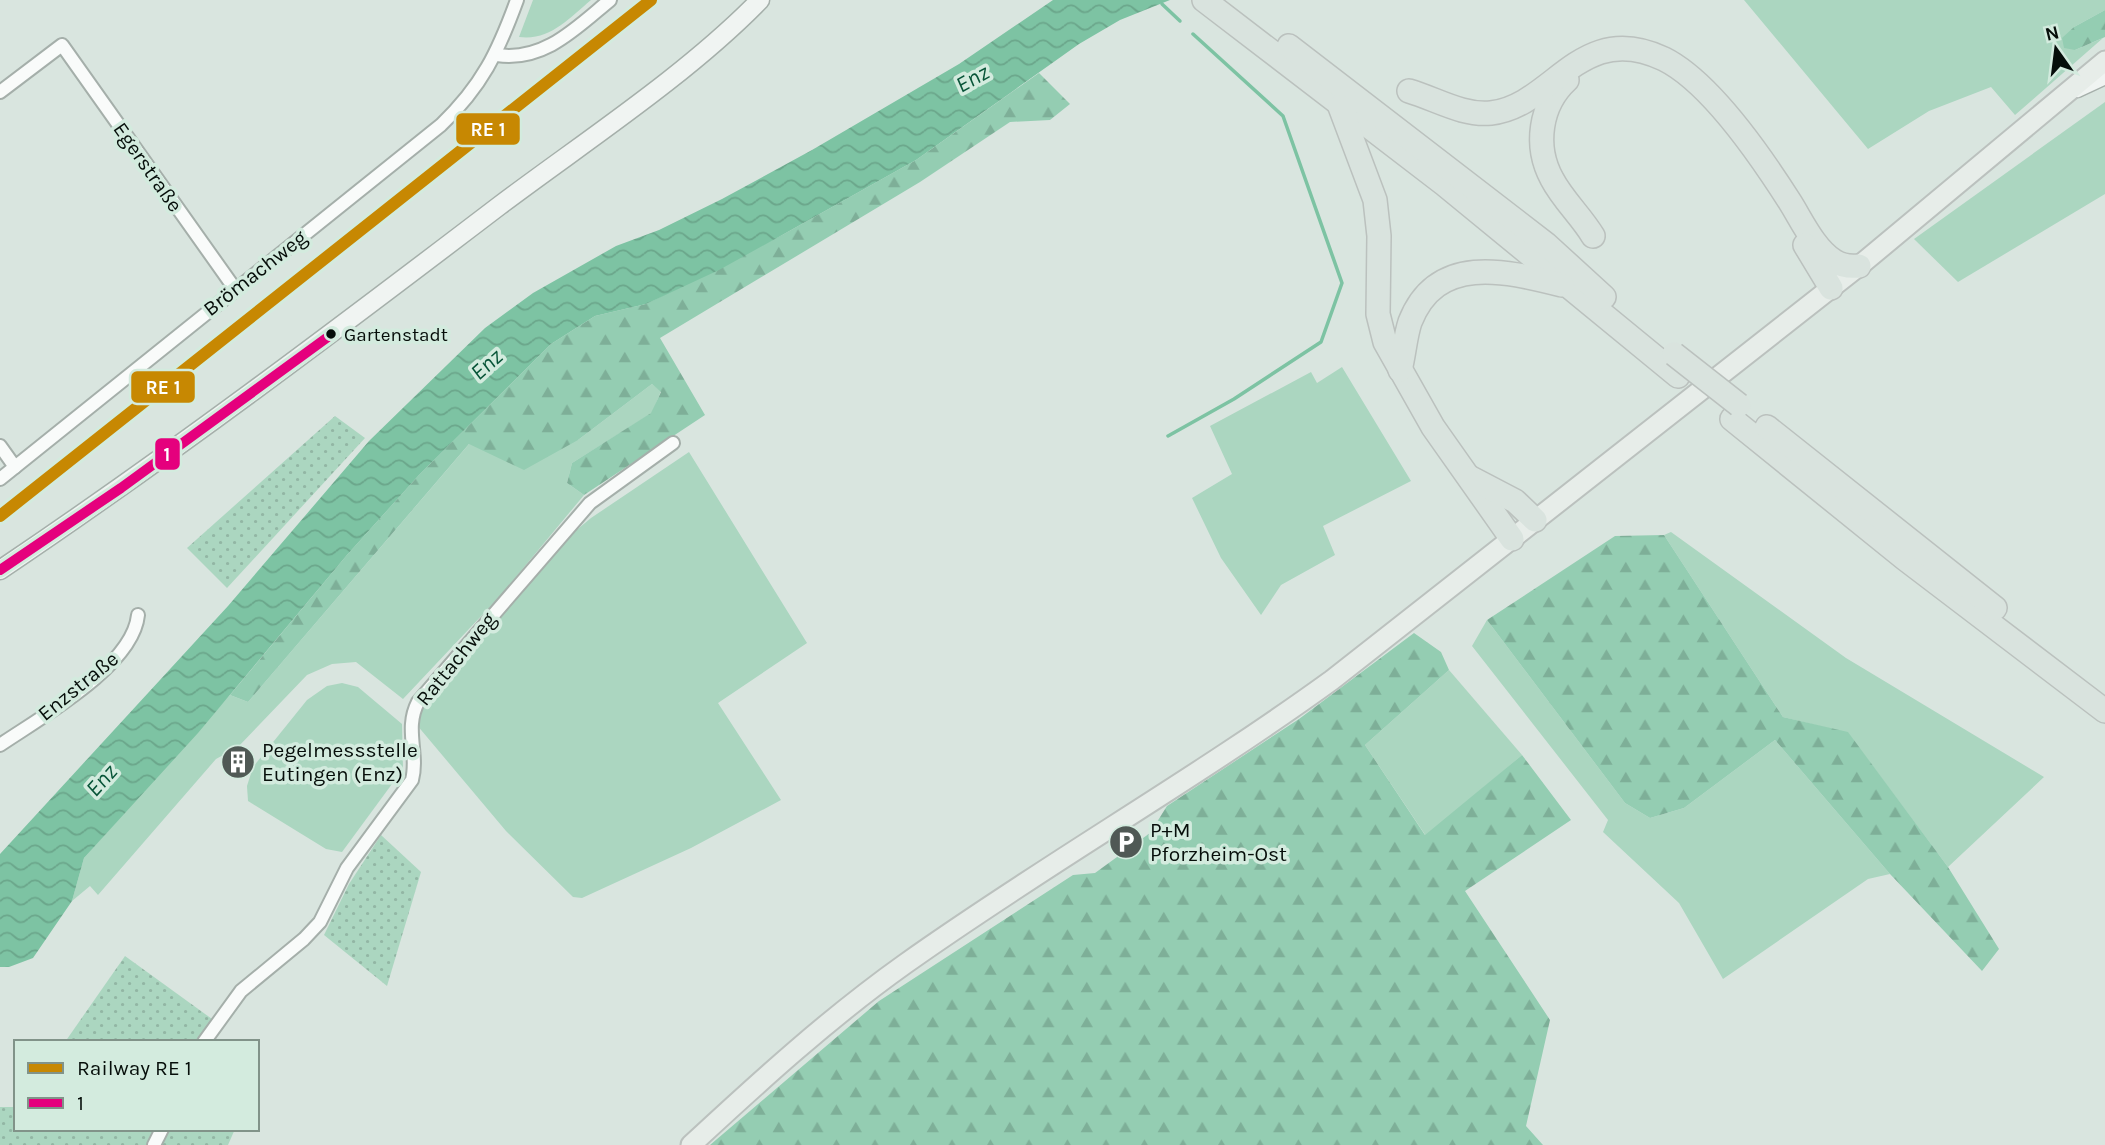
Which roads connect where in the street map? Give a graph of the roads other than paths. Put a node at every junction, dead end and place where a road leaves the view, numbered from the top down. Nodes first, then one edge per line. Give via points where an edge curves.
1 (517, 0) edge
2 (610, 0) edge
3 (760, 0) edge
4 (1204, 0) edge
5 (1228, 0) edge
6 (1286, 52) junction
7 (497, 55) junction
8 (2105, 61) edge
9 (2105, 75) edge
10 (1409, 91) dead end
11 (0, 92) edge
12 (2064, 94) junction
13 (1340, 107) junction
14 (1593, 236) dead end
15 (1859, 266) junction
16 (1569, 287) junction
17 (1831, 288) junction
18 (235, 289) junction
19 (1676, 365) junction
20 (1400, 370) junction
21 (1735, 412) junction
22 (673, 443) dead end
23 (0, 446) edge
24 (15, 467) junction
25 (1464, 475) junction
26 (0, 479) edge
27 (1542, 515) junction
28 (1512, 539) junction
29 (0, 570) edge
30 (138, 615) dead end
31 (2105, 694) edge
32 (2105, 711) edge
33 (0, 746) edge
34 (205, 1040) edge
35 (691, 1145) edge

1 - 7 street, Brömachweg
2 - 7 street via 543,50 520,57
3 - 29 street via 667,80 368,306 121,488
4 - 6 highway
5 - 6 highway
6 - 13 highway
6 - 19 highway via 1546,244
7 - 18 street, Brömachweg via 469,97 441,125
8 - 12 main road
9 - 12 street
10 - 15 highway via 1461,110 1492,113 1520,103 1593,54 1625,50 1663,58 1710,96 1778,184 1819,247 1846,267
11 - 18 street, Egerstraße via 62,45
12 - 15 main road
13 - 16 highway via 1444,184
13 - 20 highway via 1375,200 1378,314 1385,342
14 - 17 highway via 1550,177 1542,142 1546,109 1560,87 1580,71 1607,61 1638,61 1669,74 1705,107 1755,168
15 - 17 main road
16 - 19 highway
16 - 20 highway via 1491,270 1444,280 1424,298 1410,322
17 - 27 main road
18 - 24 street, Brömachweg
19 - 21 highway, bridge
20 - 25 highway
21 - 31 highway
21 - 32 highway via 1904,558
22 - 34 street, Rattachweg via 590,503 418,702 410,723 412,780 347,868 320,922 241,991
23 - 24 street
24 - 26 street, Brömachweg
25 - 27 highway
25 - 28 highway
27 - 28 main road
28 - 35 main road via 1303,701 884,979
30 - 33 street, Enzstraße via 137,629 115,661

